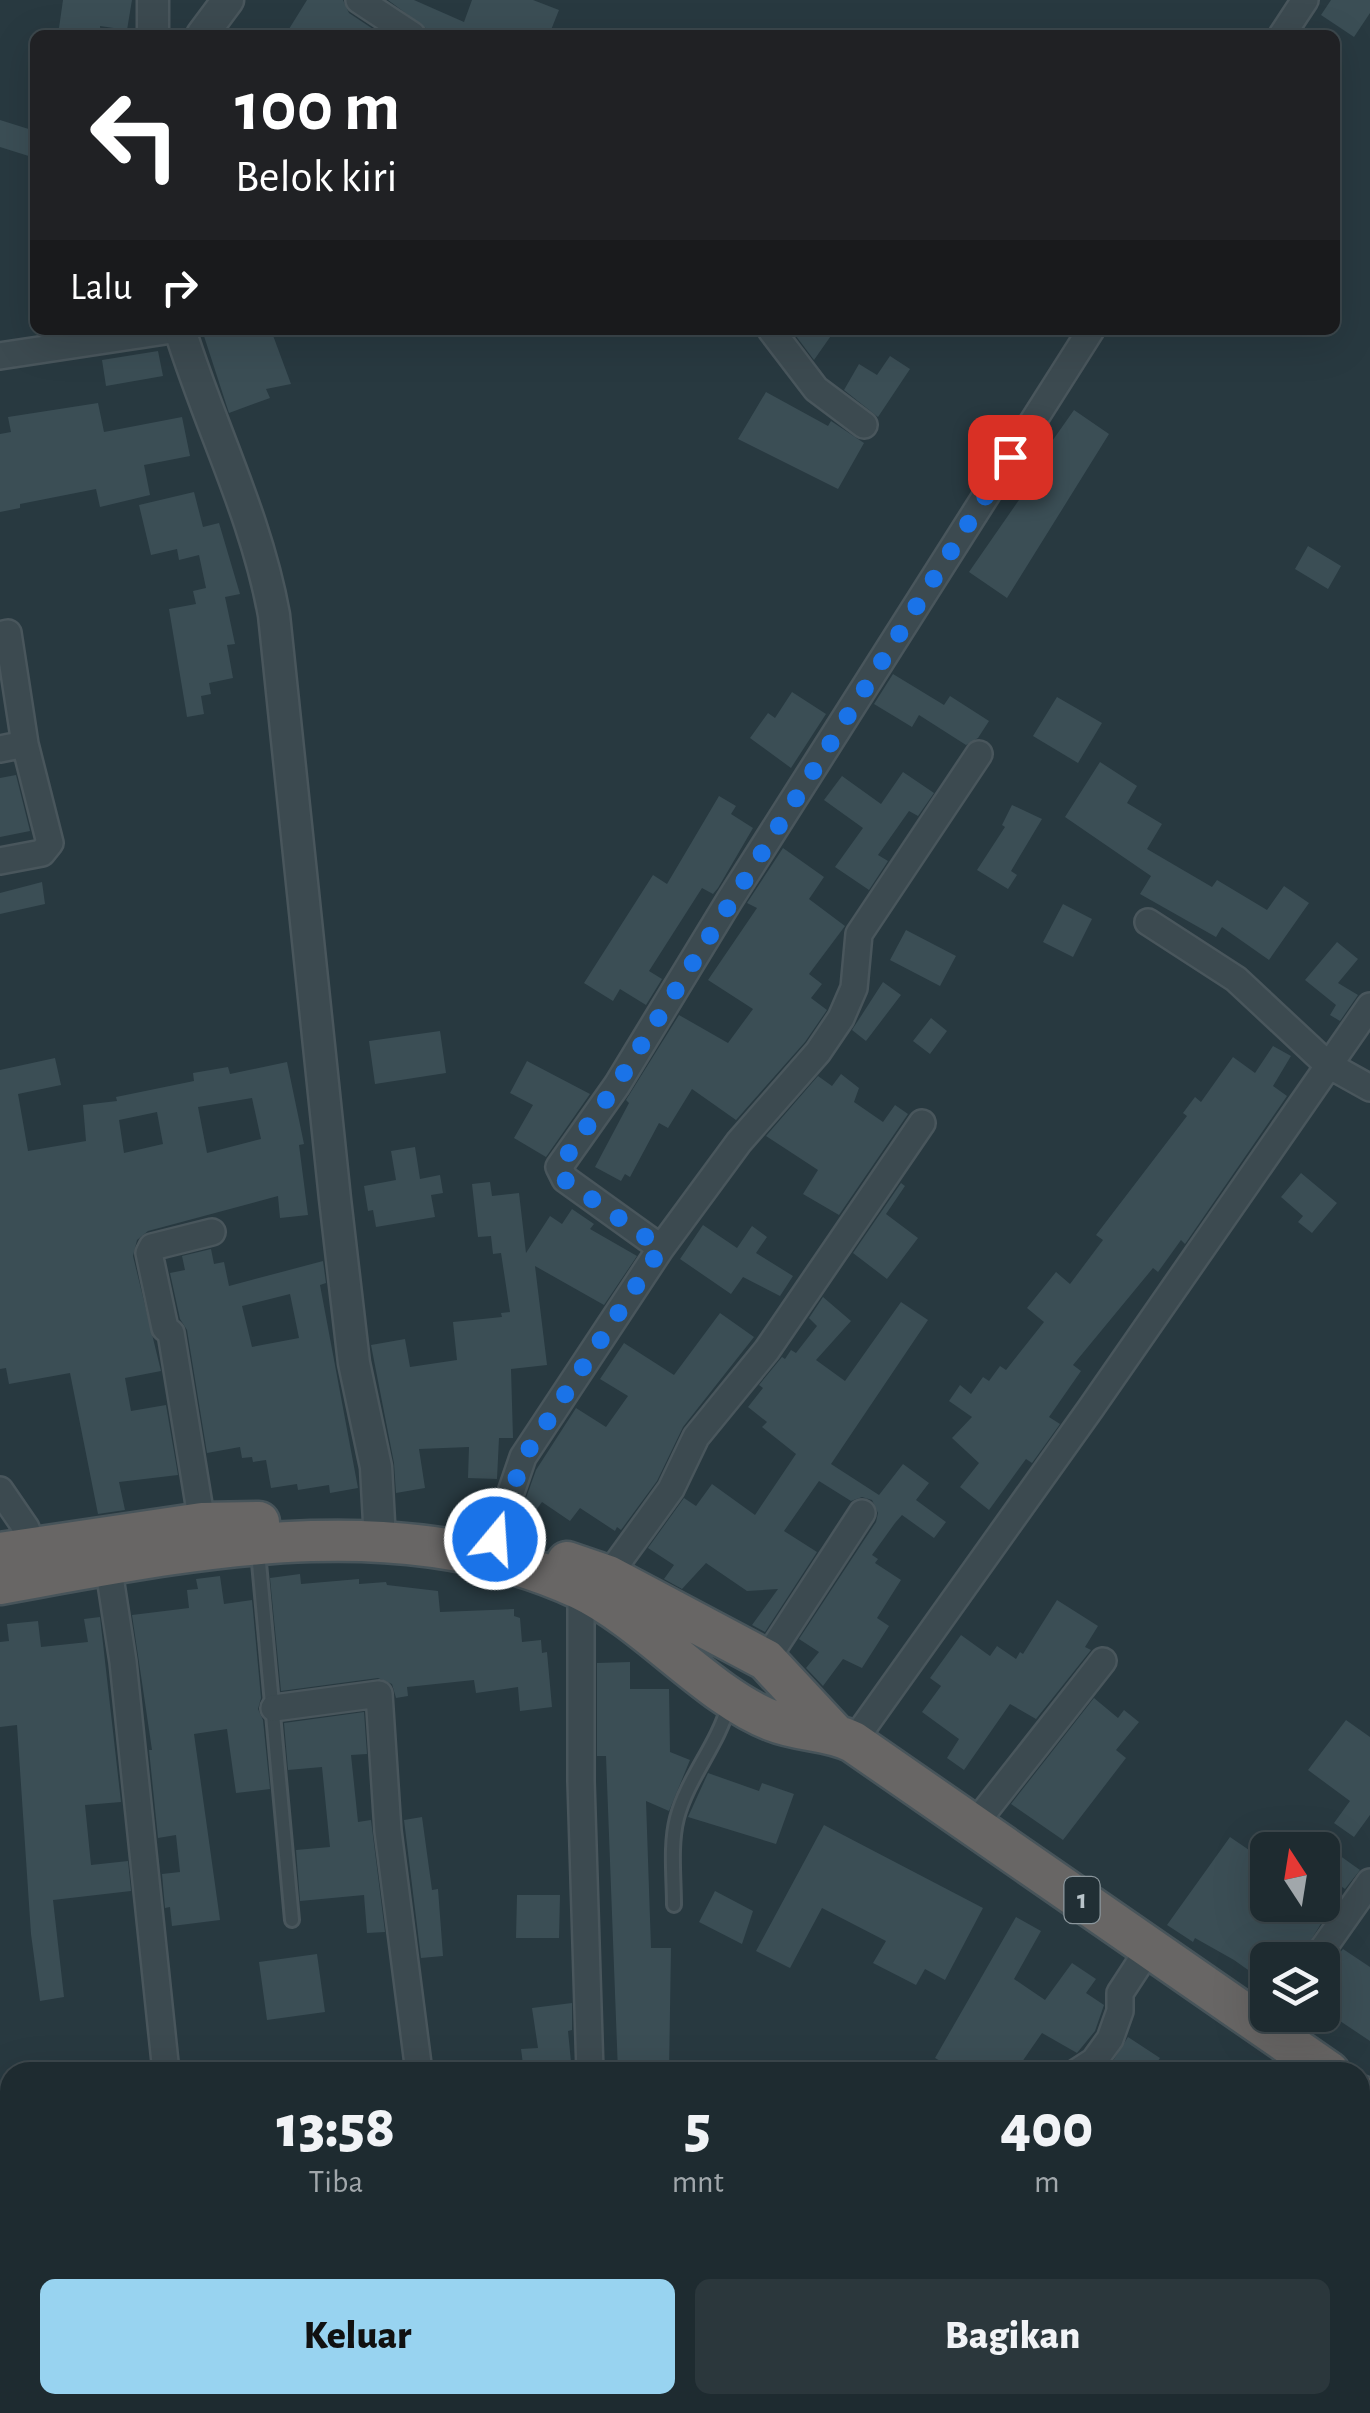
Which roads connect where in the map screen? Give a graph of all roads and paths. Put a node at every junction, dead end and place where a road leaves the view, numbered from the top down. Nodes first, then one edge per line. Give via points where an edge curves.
1 (153, 0) edge
2 (228, 0) edge
3 (359, 0) edge
4 (1305, 0) edge
5 (152, 30) edge
6 (206, 30) edge
7 (404, 30) edge
8 (1285, 30) edge
9 (139, 335) edge
10 (182, 335) edge
11 (774, 335) edge
12 (1088, 335) edge
13 (0, 356) edge
14 (864, 425) dead end
15 (0, 635) edge
16 (12, 747) edge
17 (979, 754) dead end
18 (0, 861) edge
19 (1148, 922) dead end
20 (1370, 1006) edge
21 (1327, 1064) junction
22 (1370, 1088) edge
23 (922, 1123) dead end
24 (212, 1232) dead end
25 (661, 1248) junction
26 (0, 1490) edge
27 (862, 1513) dead end
28 (379, 1522) junction
29 (202, 1523) junction
30 (495, 1539) junction
31 (257, 1544) junction
32 (16, 1550) edge
33 (108, 1564) junction
34 (595, 1582) junction
35 (0, 1584) edge
36 (766, 1660) junction
37 (1103, 1660) dead end
38 (731, 1696) junction
39 (274, 1708) junction
40 (843, 1737) junction
41 (974, 1826) junction
42 (1370, 1882) edge
43 (674, 1906) dead end
44 (292, 1920) dead end
45 (1327, 1942) edge
46 (1150, 1948) junction
47 (1250, 2008) edge
48 (1284, 2032) edge
49 (165, 2062) edge
50 (418, 2062) edge
51 (590, 2062) edge
52 (1092, 2062) edge
53 (1318, 2062) edge

1 - 5 street
2 - 6 street
3 - 7 street
4 - 8 street
9 - 13 street
10 - 28 street via 256,530 274,615 335,1199
11 - 14 street via 801,375
12 - 25 street via 559,1167 565,1180
15 - 16 street via 8,633
16 - 18 street via 50,843 42,853
17 - 25 street via 860,934 854,988 841,1018
19 - 21 street via 1236,980
20 - 21 street
21 - 22 street
21 - 40 street via 1091,1408
23 - 34 street via 767,1350 696,1436 671,1488
24 - 29 street via 149,1253 170,1332
25 - 30 street via 524,1457
26 - 32 street via 26,1528
27 - 36 street
28 - 29 highway, 1
28 - 30 highway, 1
29 - 32 highway, 1
30 - 34 highway, 1
31 - 33 highway, 1
31 - 34 highway, 1 via 384,1539
31 - 39 lane
33 - 35 highway, 1
33 - 49 street
34 - 36 highway, 1
34 - 38 highway, 1
34 - 51 street via 580,1781
36 - 40 highway, 1
37 - 41 street
38 - 40 highway, 1 via 774,1722
38 - 43 lane via 721,1733 696,1770 676,1820
39 - 44 lane
39 - 50 street via 380,1694 388,1831
40 - 41 highway, 1
41 - 46 highway, 1
42 - 45 street
46 - 47 highway, 1
46 - 52 street via 1120,1993 1110,2039
48 - 53 highway, 1

